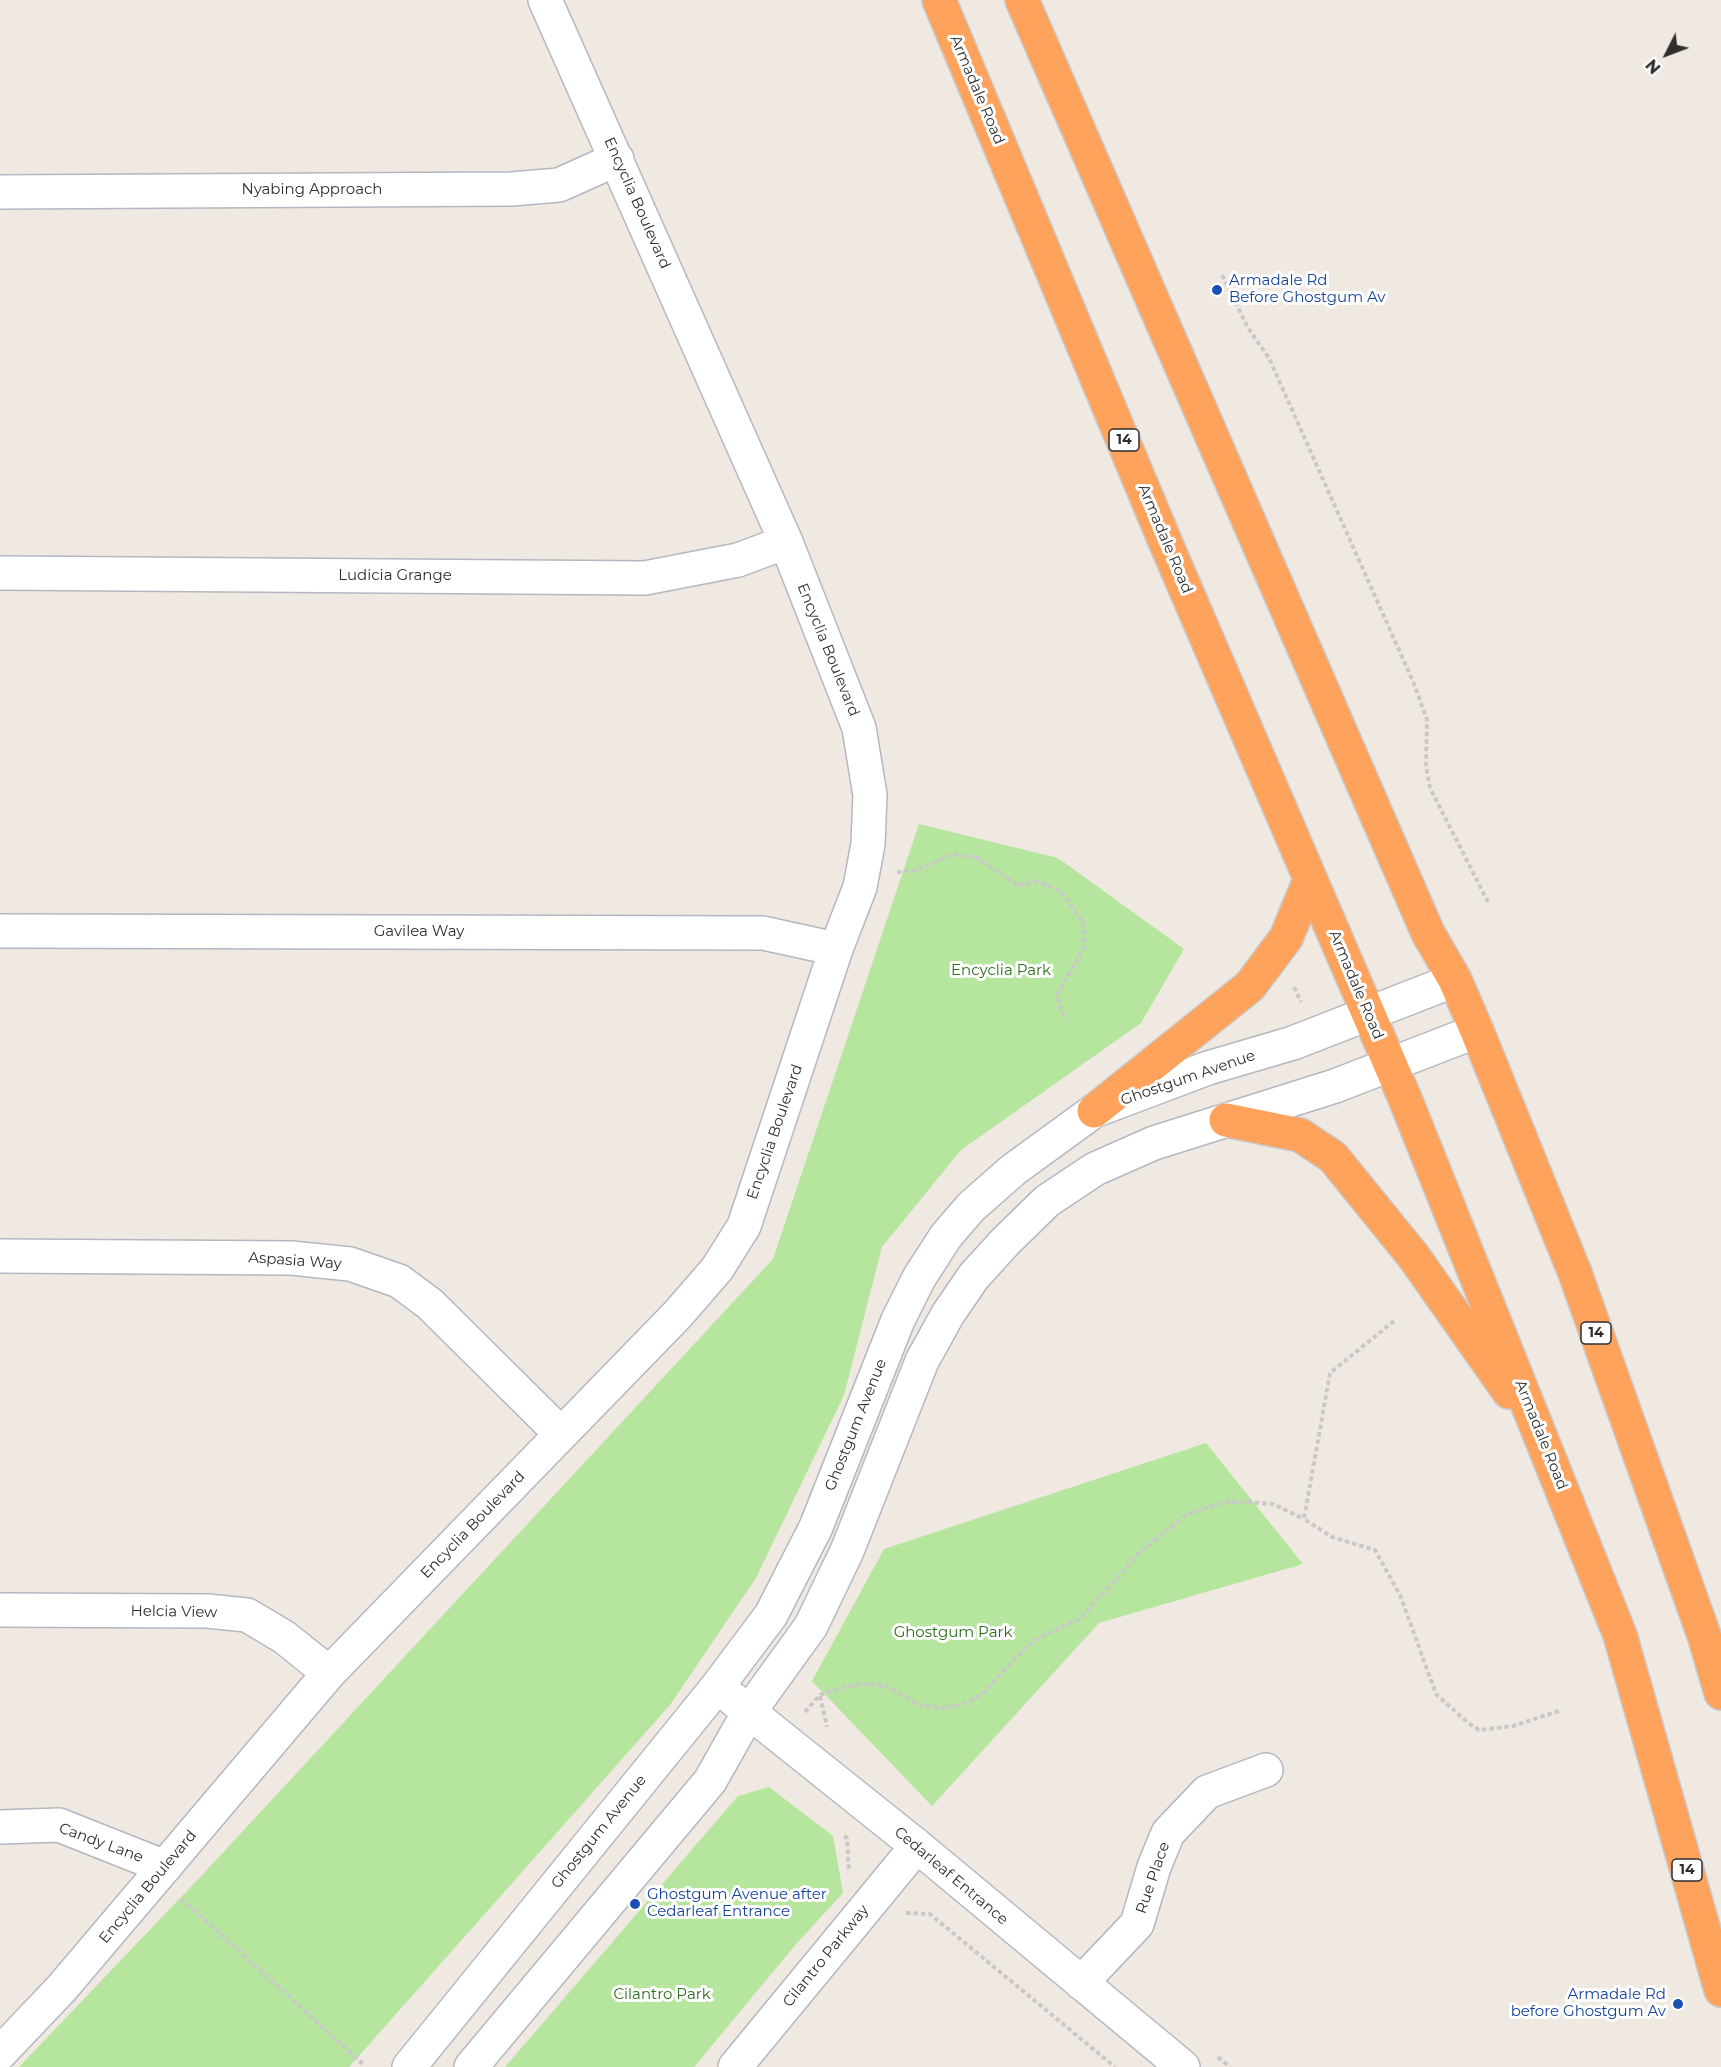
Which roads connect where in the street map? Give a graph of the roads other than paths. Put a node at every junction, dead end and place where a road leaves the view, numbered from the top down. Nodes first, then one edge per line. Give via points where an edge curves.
1 (545, 0) edge
2 (939, 0) edge
3 (1022, 0) edge
4 (617, 159) junction
5 (0, 192) edge
6 (786, 542) junction
7 (0, 573) edge
8 (1310, 880) junction
9 (0, 931) edge
10 (836, 949) junction
11 (1455, 980) junction
12 (1369, 1013) junction
13 (1477, 1032) junction
14 (1390, 1065) junction
15 (1094, 1111) junction
16 (1226, 1120) junction
17 (0, 1256) edge
18 (561, 1434) junction
19 (1543, 1440) junction
20 (0, 1610) edge
21 (329, 1672) junction
22 (717, 1687) junction
23 (1721, 1693) edge
24 (749, 1712) junction
25 (1266, 1770) dead end
26 (0, 1827) edge
27 (917, 1846) junction
28 (165, 1867) junction
29 (1081, 1983) junction
30 (1721, 1990) edge
31 (0, 2053) edge
32 (409, 2067) edge
33 (471, 2067) edge
34 (735, 2067) edge
35 (1183, 2067) edge

1 - 4 street, Encyclia Boulevard
2 - 8 highway, Armadale Road / 14
3 - 11 highway, 14 via 1428,933
4 - 5 street, Nyabing Approach via 559,186 511,189
4 - 6 street, Encyclia Boulevard
6 - 7 street, Ludicia Grange via 738,560 645,578
6 - 10 street, Encyclia Boulevard via 859,728 870,795 868,844 860,887
8 - 12 highway, Armadale Road / 14
8 - 15 highway via 1286,938 1250,986
9 - 10 street, Gavilea Way via 763,933
10 - 18 street, Encyclia Boulevard via 744,1226 717,1269 678,1314
11 - 12 street, Ghostgum Avenue
11 - 13 highway, 14
12 - 14 highway, Armadale Road / 14
12 - 15 street, Ghostgum Avenue
13 - 14 street
13 - 23 highway, 14 via 1575,1273
14 - 16 street
14 - 19 highway, Armadale Road / 14
15 - 22 street, Ghostgum Avenue via 1013,1170 971,1207 946,1236 898,1320 816,1527 771,1615
16 - 19 highway via 1300,1135 1334,1157 1414,1257
16 - 24 street via 1154,1143 1095,1169 1047,1201 974,1276 922,1361 847,1551 811,1626
17 - 18 street, Aspasia Way via 291,1258 350,1264 399,1281 430,1304
18 - 21 street, Encyclia Boulevard
19 - 30 highway, Armadale Road / 14 via 1620,1635
20 - 21 street, Helcia View via 207,1611 247,1615 284,1637
21 - 28 street, Encyclia Boulevard
22 - 24 street, Cedarleaf Entrance
22 - 32 street, Ghostgum Avenue
24 - 27 street, Cedarleaf Entrance
24 - 33 street via 710,1781
25 - 29 street, Rue Place via 1207,1792 1168,1833 1137,1924
26 - 28 street, Candy Lane via 59,1825
27 - 29 street, Cedarleaf Entrance
27 - 34 street, Cilantro Parkway
28 - 31 street, Encyclia Boulevard via 62,1989
29 - 35 street, Cedarleaf Entrance

